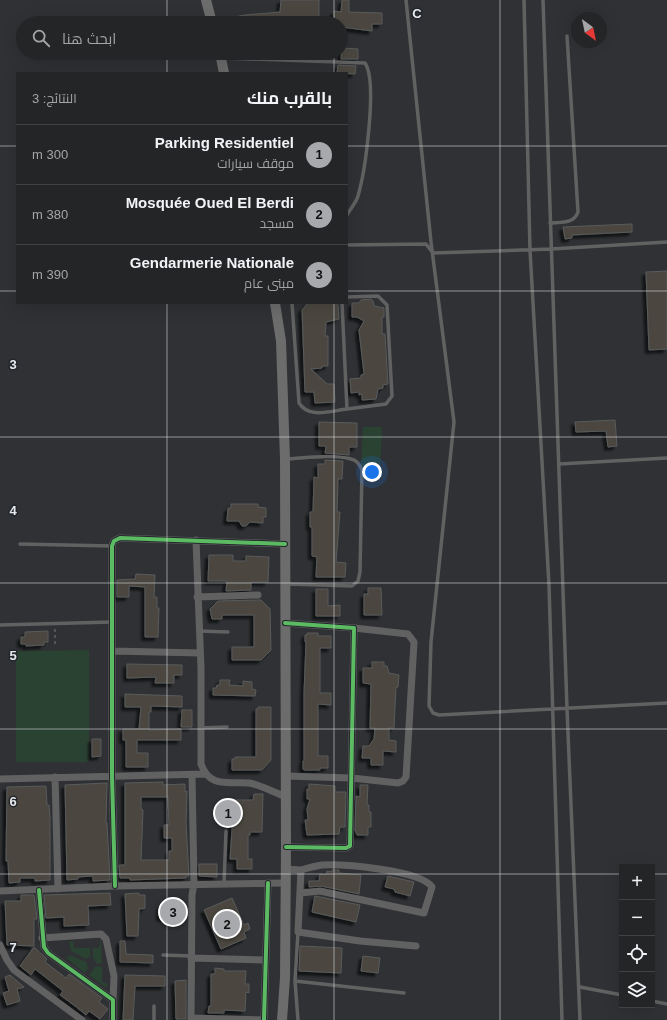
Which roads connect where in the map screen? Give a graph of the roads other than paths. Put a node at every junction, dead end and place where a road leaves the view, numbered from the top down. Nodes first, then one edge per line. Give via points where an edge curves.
1 (206, 0) edge
2 (406, 0) edge
3 (524, 0) edge
4 (543, 0) edge
5 (210, 16) edge
6 (567, 36) dead end
7 (221, 60) edge
8 (311, 60) edge
9 (224, 72) edge
10 (348, 213) edge
11 (550, 223) junction
12 (667, 242) edge
13 (348, 246) edge
14 (551, 249) junction
15 (530, 250) junction
16 (432, 252) junction
17 (348, 297) edge
18 (275, 304) edge
19 (292, 304) edge
20 (342, 304) edge
21 (347, 409) junction
22 (667, 458) edge
23 (285, 459) junction
24 (559, 464) junction
25 (196, 540) junction
26 (20, 544) dead end
27 (285, 544) junction
28 (112, 546) junction
29 (284, 584) junction
30 (258, 595) dead end
31 (197, 597) junction
32 (112, 622) junction
33 (284, 623) junction
34 (0, 625) edge
35 (354, 628) junction
36 (199, 631) junction
37 (228, 632) dead end
38 (112, 651) junction
39 (200, 653) junction
40 (667, 703) edge
41 (567, 709) junction
42 (552, 711) junction
43 (226, 727) dead end
44 (201, 728) junction
45 (205, 774) junction
46 (192, 775) junction
47 (112, 776) junction
48 (285, 776) junction
49 (55, 777) junction
50 (352, 778) junction
51 (0, 779) edge
52 (284, 796) junction
53 (226, 831) dead end
54 (286, 847) junction
55 (285, 869) junction
56 (301, 870) junction
57 (268, 883) junction
58 (284, 883) junction
59 (194, 884) junction
60 (224, 884) junction
61 (115, 886) junction
62 (58, 889) junction
63 (40, 890) junction
64 (0, 891) edge
65 (300, 892) junction
66 (298, 932) junction
67 (42, 938) junction
68 (0, 945) edge
69 (416, 946) dead end
70 (163, 954) dead end
71 (191, 957) junction
72 (0, 959) edge
73 (266, 960) junction
74 (14, 970) junction
75 (295, 981) junction
76 (580, 987) junction
77 (404, 993) dead end
78 (619, 994) edge
79 (113, 1000) junction
80 (655, 1002) edge
81 (667, 1004) edge
82 (154, 1006) dead end
83 (191, 1019) edge
84 (82, 1020) edge
85 (113, 1020) edge
86 (154, 1020) edge
87 (264, 1020) edge
88 (282, 1020) edge
89 (298, 1020) edge
90 (562, 1020) edge
91 (580, 1020) edge

1 - 5 main road
2 - 16 lane
3 - 15 lane
4 - 11 lane
6 - 11 lane via 578,212 572,221
7 - 9 main road
8 - 10 lane via 365,63 369,68 365,161 357,198
11 - 14 lane
12 - 14 lane
13 - 16 lane via 426,244
14 - 15 lane
14 - 24 lane
15 - 16 lane
15 - 42 lane via 549,585
16 - 42 lane via 454,422 431,642 429,706 433,713 439,715
17 - 21 lane via 378,296 387,304 392,396 386,404
18 - 23 main road via 281,341
19 - 21 lane via 299,402 303,409 310,413
20 - 21 lane
22 - 24 lane
23 - 27 main road
23 - 29 lane via 353,459 362,470 358,581 352,586
24 - 41 lane
25 - 27 street
25 - 28 street via 120,538 114,541
25 - 31 street
26 - 28 lane
27 - 29 main road
28 - 32 street
29 - 33 main road
30 - 31 street
31 - 36 street
32 - 34 lane
32 - 38 street
33 - 35 street
33 - 48 main road
35 - 50 street
35 - 50 street via 408,634 414,642 406,777 398,783
36 - 37 lane
36 - 39 street
38 - 39 street
38 - 47 street
39 - 44 street
40 - 41 lane
41 - 42 lane
41 - 76 lane
42 - 90 lane
43 - 44 lane
44 - 45 street via 201,764
45 - 46 street
45 - 52 street via 216,781 249,783
46 - 47 street
46 - 59 street
47 - 49 street
47 - 61 street
48 - 50 street
48 - 52 main road
49 - 51 street
49 - 62 street
50 - 54 street via 349,848
52 - 54 main road
53 - 60 lane
54 - 55 main road
55 - 56 street
55 - 58 main road
56 - 65 street
56 - 65 street via 321,865 364,866 421,879 432,887 424,913 320,891
57 - 58 street
57 - 60 street
57 - 73 street
58 - 88 main road via 285,978
59 - 60 street
59 - 61 street
59 - 71 street
61 - 62 street
62 - 63 street
63 - 64 street
63 - 67 street
65 - 66 street
66 - 69 street
66 - 75 lane
67 - 79 street via 48,953
67 - 79 street via 101,934 106,939 114,976
68 - 74 street
70 - 71 lane
71 - 73 street
71 - 83 street
72 - 74 street
73 - 87 street
74 - 84 street
75 - 77 lane
75 - 89 lane
76 - 78 lane
76 - 91 lane
79 - 85 street
80 - 81 lane
82 - 86 lane
83 - 87 street

